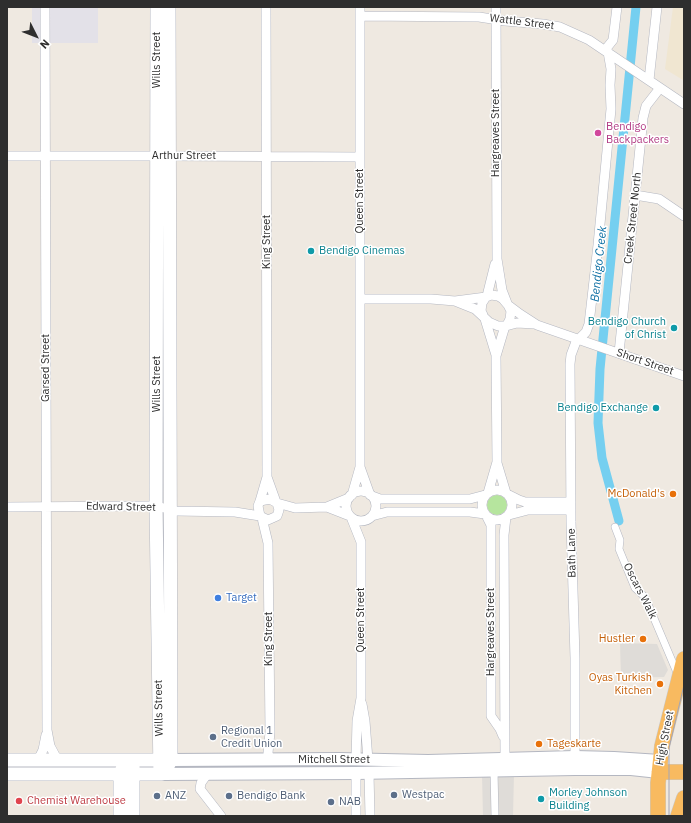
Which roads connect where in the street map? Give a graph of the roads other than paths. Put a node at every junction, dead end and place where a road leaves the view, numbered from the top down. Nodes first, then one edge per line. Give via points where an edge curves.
1 (45, 7) edge
2 (157, 7) edge
3 (169, 7) edge
4 (266, 7) edge
5 (496, 7) edge
6 (617, 7) edge
7 (657, 7) edge
8 (360, 12) edge
9 (496, 19) junction
10 (606, 51) junction
11 (648, 80) junction
12 (660, 88) junction
13 (684, 104) edge
14 (7, 156) edge
15 (45, 156) junction
16 (157, 156) junction
17 (170, 156) junction
18 (266, 156) junction
19 (360, 157) junction
20 (635, 195) junction
21 (684, 216) edge
22 (497, 259) junction
23 (487, 297) junction
24 (361, 298) junction
25 (455, 301) junction
26 (508, 304) junction
27 (484, 316) junction
28 (537, 325) junction
29 (505, 326) junction
30 (578, 339) junction
31 (616, 352) junction
32 (496, 356) junction
33 (684, 376) edge
34 (496, 462) junction
35 (360, 467) junction
36 (267, 477) junction
37 (571, 489) junction
38 (487, 494) junction
39 (507, 494) junction
40 (371, 495) junction
41 (350, 496) junction
42 (259, 502) junction
43 (277, 502) junction
44 (551, 502) junction
45 (156, 506) junction
46 (571, 506) junction
47 (7, 507) edge
48 (46, 507) junction
49 (327, 507) junction
50 (295, 508) junction
51 (170, 510) junction
52 (235, 512) junction
53 (486, 515) junction
54 (277, 516) junction
55 (350, 516) junction
56 (508, 516) junction
57 (261, 517) junction
58 (372, 517) junction
59 (615, 527) dead end
60 (361, 542) junction
61 (163, 546) junction
62 (684, 658) edge
63 (679, 677) junction
64 (505, 713) junction
65 (491, 716) junction
66 (47, 730) junction
67 (505, 745) junction
68 (57, 759) junction
69 (7, 760) edge
70 (38, 760) junction
71 (270, 760) junction
72 (362, 760) junction
73 (684, 762) edge
74 (575, 763) junction
75 (659, 766) junction
76 (130, 767) junction
77 (163, 767) junction
78 (501, 767) junction
79 (684, 772) edge
80 (208, 773) junction
81 (281, 773) junction
82 (356, 773) junction
83 (369, 773) junction
84 (7, 774) edge
85 (684, 798) edge
86 (120, 816) edge
87 (133, 816) edge
88 (221, 816) edge
89 (356, 816) edge
90 (370, 816) edge
91 (495, 816) edge
92 (658, 816) edge
93 (678, 816) edge

1 - 15 street, Garsed Street
2 - 16 main road, Wills Street
3 - 17 main road, Wills Street
4 - 18 street, King Street
5 - 9 street, Hargreaves Street
6 - 10 street via 613,40
7 - 11 street
8 - 9 street, Wattle Street
8 - 19 street, Queen Street
9 - 10 street, Wattle Street via 560,27
9 - 22 street, Hargreaves Street
10 - 11 street, Wattle Street
10 - 30 street, Bath Lane via 611,69 611,109 598,245 589,324 586,332
11 - 12 street, Wattle Street
12 - 13 street, Wattle Street
12 - 20 street, Creek Street North via 643,114
14 - 15 street, Arthur Street
15 - 16 street, Arthur Street
15 - 48 street, Garsed Street
16 - 17 main road, Arthur Street
16 - 45 main road, Wills Street
17 - 18 street, Arthur Street
17 - 51 main road, Wills Street
18 - 19 street, Arthur Street
18 - 36 street, King Street
19 - 24 street, Queen Street
20 - 21 street via 659,199
20 - 31 street, Creek Street North
22 - 23 street, Hargreaves Street
22 - 26 street, Hargreaves Street via 501,286
23 - 25 street
23 - 26 street via 498,296
23 - 27 street via 481,310
24 - 25 street
24 - 35 street, Queen Street
25 - 27 street via 476,309
26 - 28 street, Short Street
26 - 29 street via 511,311
27 - 29 street via 491,324
27 - 32 street
28 - 29 street, Short Street via 517,323
28 - 30 street, Short Street
29 - 32 street
30 - 31 street, Short Street
30 - 37 street, Bath Lane via 572,350 570,364
31 - 33 street, Short Street
32 - 34 street
34 - 38 street
34 - 39 street
35 - 40 street, Queen Street
35 - 41 street, Queen Street
36 - 42 street, King Street
36 - 43 street, King Street
37 - 44 street via 567,494
37 - 46 street, Bath Lane
38 - 39 street via 497,490
38 - 40 street via 470,499 380,499
38 - 53 street via 482,504
39 - 44 street via 522,501
39 - 56 street via 513,506
40 - 41 street via 361,492
40 - 58 street via 376,508
41 - 49 street
41 - 55 street via 346,507
42 - 43 street via 270,499
42 - 52 street, Edward Street
42 - 57 street via 258,510
43 - 50 street
43 - 54 street
44 - 46 street
45 - 48 street, Edward Street
45 - 51 street, Edward Street
45 - 61 main road, Wills Street
46 - 56 street via 528,510
46 - 74 street, Bath Lane
47 - 48 street, Edward Street
48 - 66 street, Garsed Street
49 - 50 street
49 - 55 street
50 - 54 street
51 - 52 street, Edward Street
51 - 61 main road, Wills Street
52 - 57 street, Edward Street
53 - 56 street via 497,521
53 - 58 street via 470,512 387,512
53 - 65 street, Hargreaves Street via 491,525
54 - 57 street via 268,520
55 - 58 street via 359,521
55 - 60 street, Queen Street
56 - 64 street, Hargreaves Street via 504,534
57 - 71 street, King Street via 268,543
58 - 60 street, Queen Street
59 - 63 street, Oscars Walk via 620,540 619,549 636,588 645,597
60 - 72 street, Queen Street via 361,698 357,721
61 - 77 main road, Wills Street
62 - 63 highway, High Street
63 - 75 highway, High Street
64 - 65 street via 499,719
64 - 67 street, Hargreaves Street
65 - 67 street, Hargreaves Street via 500,729
66 - 68 street, Garsed Street via 50,746
66 - 70 street, Garsed Street
67 - 78 street, Hargreaves Street
68 - 70 main road, Mitchell Street
68 - 76 main road, Mitchell Street
69 - 70 main road, Mitchell Street
71 - 72 street, Mitchell Street
71 - 77 street, Mitchell Street
71 - 81 street
72 - 78 street, Mitchell Street via 428,761
72 - 82 street, Queen Street
72 - 83 street, Queen Street
73 - 75 highway
74 - 75 street, Mitchell Street via 631,769
74 - 78 street, Mitchell Street
75 - 79 highway
75 - 92 highway, High Street
76 - 77 main road, Mitchell Street
76 - 84 main road, Mitchell Street
76 - 86 main road
76 - 87 main road
77 - 80 street, Mitchell Street
78 - 83 street, Mitchell Street
78 - 91 street
80 - 81 street, Mitchell Street
80 - 88 street via 200,789
81 - 82 street, Mitchell Street
82 - 83 street, Mitchell Street
82 - 89 street, Queen Street
83 - 90 street, Queen Street
85 - 93 highway

